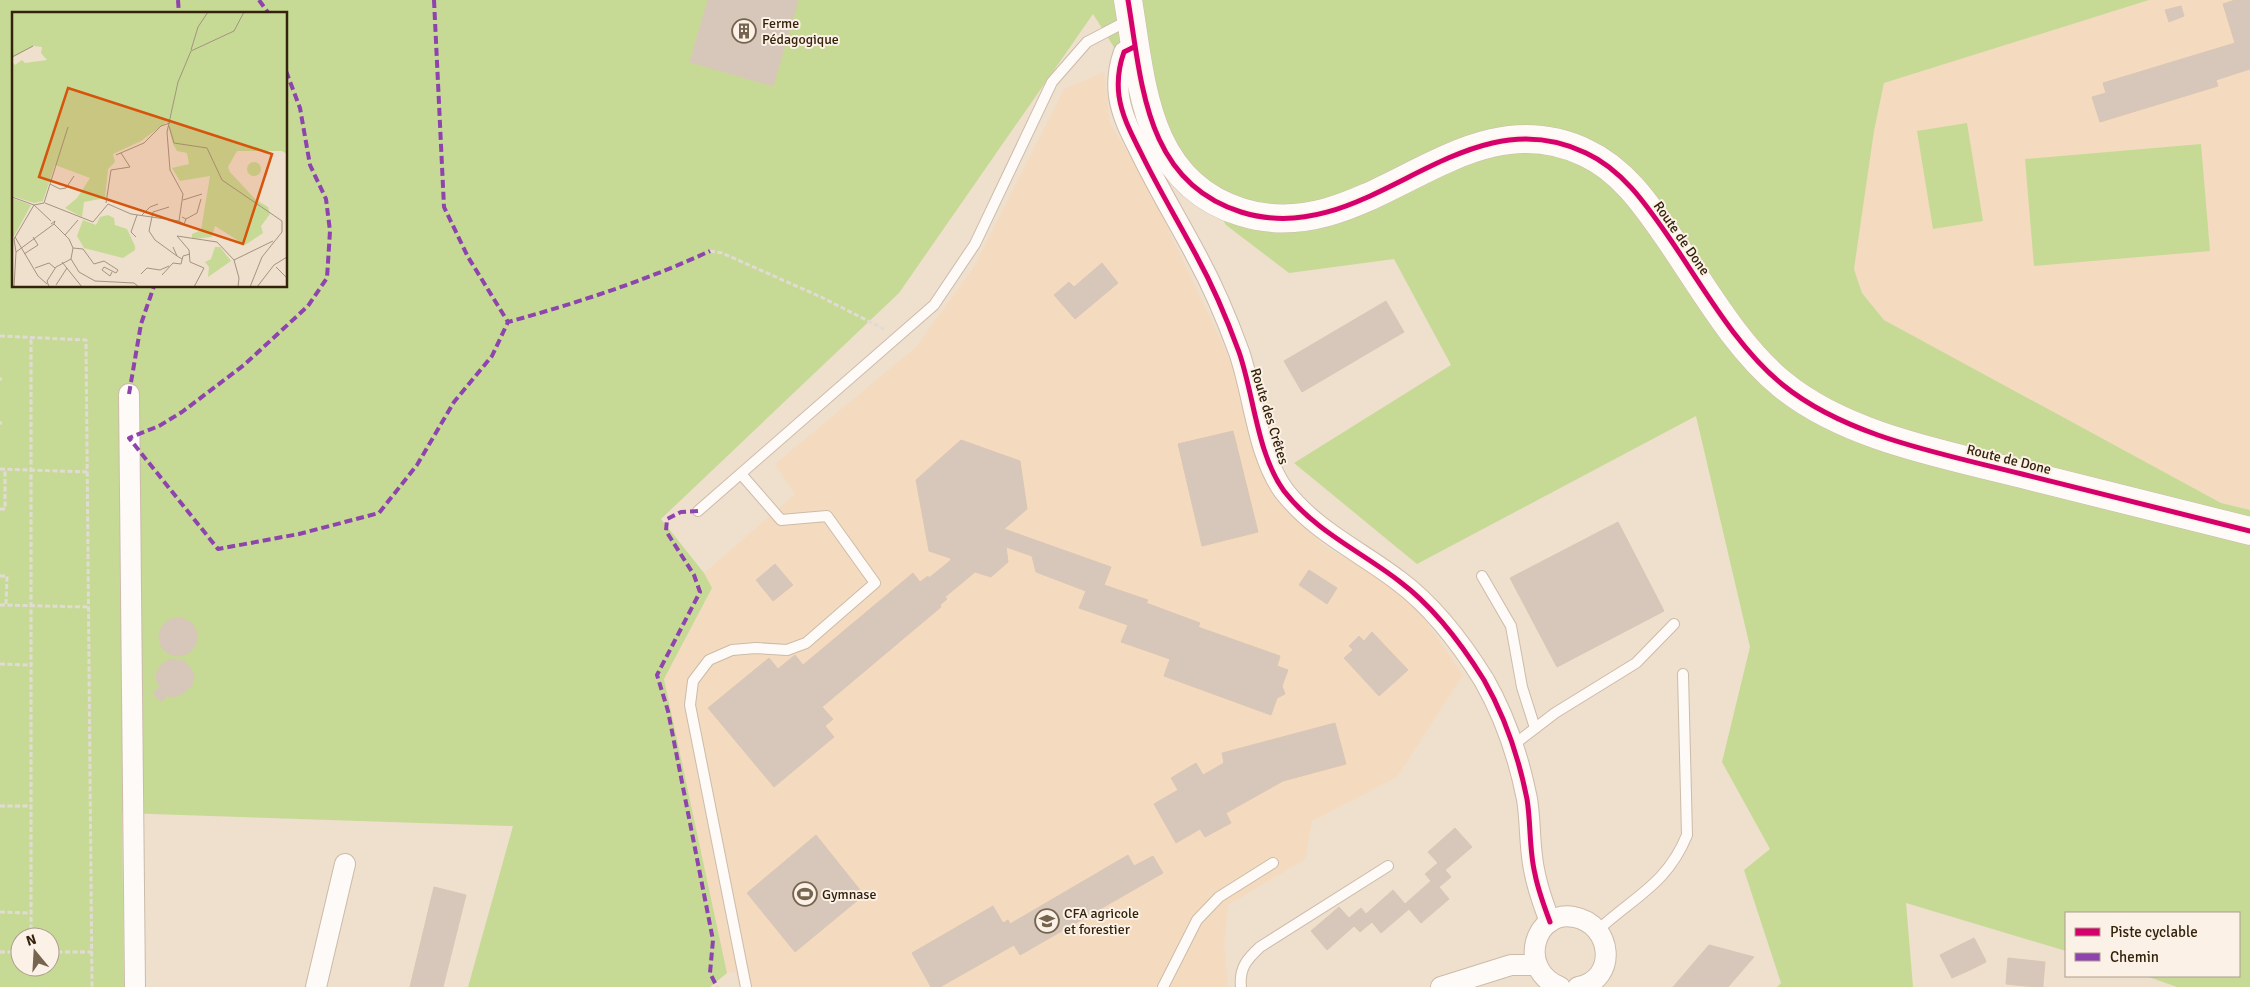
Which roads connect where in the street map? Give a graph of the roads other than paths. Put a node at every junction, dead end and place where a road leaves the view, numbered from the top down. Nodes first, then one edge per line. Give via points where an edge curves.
1 (1130, 9) edge
2 (1134, 47) junction
3 (129, 394) dead end
4 (741, 474) junction
5 (698, 511) dead end
6 (2250, 532) edge
7 (1482, 576) dead end
8 (1674, 624) dead end
9 (1683, 674) dead end
10 (1536, 728) junction
11 (1512, 746) junction
12 (1273, 863) dead end
13 (345, 864) dead end
14 (1388, 866) dead end
15 (1550, 922) junction
16 (1598, 930) junction
17 (1536, 965) junction
18 (135, 987) edge
19 (316, 987) edge
20 (746, 987) edge
21 (1163, 987) edge
22 (1241, 987) edge
23 (1441, 987) edge
24 (1560, 987) edge
25 (1578, 987) edge

1 - 2 street
1 - 4 lane via 1087,42 1052,82 975,244 934,305
2 - 6 street, Route de Done via 1149,117 1158,140 1171,161 1196,189 1232,209 1274,219 1316,216 1336,211 1475,146 1528,140 1573,147 1606,164 1643,202 1762,366 1783,385 1828,413 1880,435 1955,457
2 - 11 street, Route des Crêtes via 1124,52 1120,64 1119,98 1126,124 1227,320 1270,461 1283,488 1300,510 1320,527 1399,580 1451,632 1485,682
3 - 18 street
4 - 5 lane
4 - 20 lane via 781,520 827,516 875,583 806,643 787,650 732,650 709,660 693,681 690,705
7 - 10 lane via 1511,626 1522,687
8 - 10 lane via 1636,662
9 - 16 lane via 1687,835 1679,855 1660,880
10 - 11 lane
11 - 15 street, Route des Crêtes via 1527,801 1534,872
12 - 21 lane via 1220,897 1197,920
13 - 19 street
14 - 22 lane via 1260,947 1245,960 1240,976
15 - 16 street via 1573,916
15 - 17 street via 1536,940
16 - 25 street via 1606,949 1605,961 1593,980
17 - 23 street via 1511,965
17 - 24 street via 1542,976

